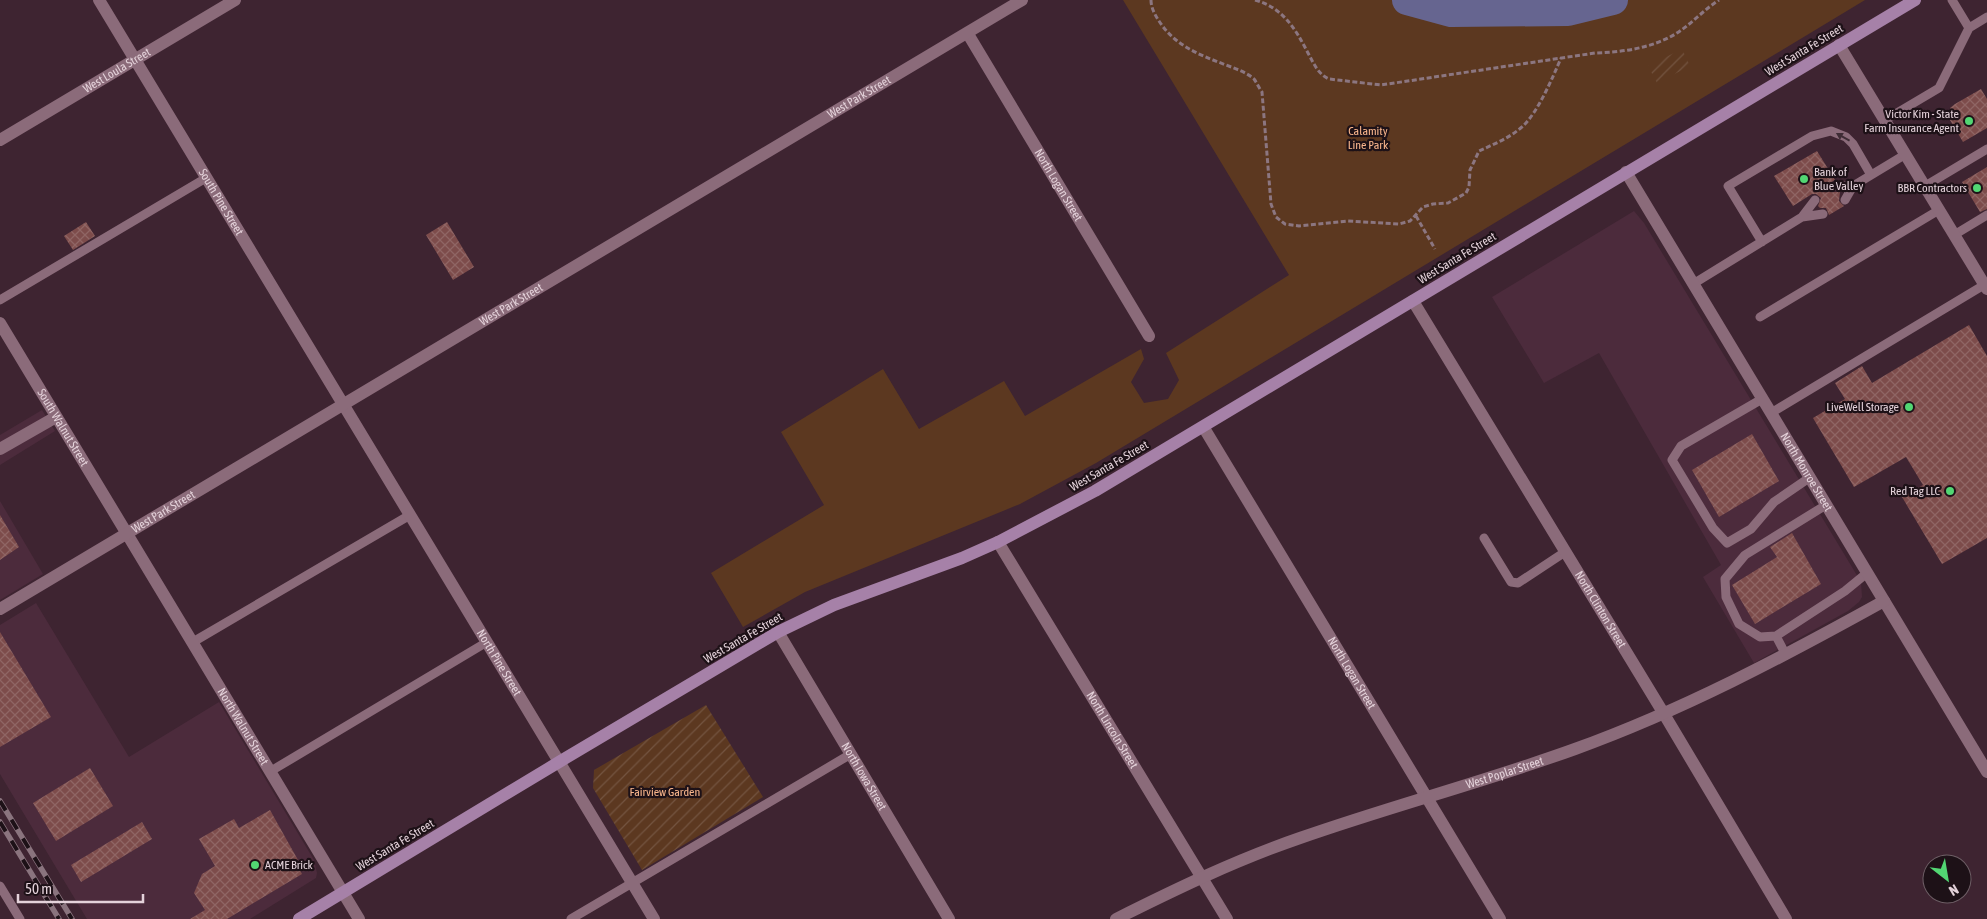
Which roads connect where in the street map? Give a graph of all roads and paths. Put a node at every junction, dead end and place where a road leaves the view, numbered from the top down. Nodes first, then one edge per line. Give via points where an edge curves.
1 (99, 0) edge
2 (235, 0) edge
3 (1022, 0) edge
4 (1151, 0) edge
5 (1255, 0) edge
6 (1719, 0) edge
7 (1915, 0) edge
8 (1952, 0) edge
9 (1987, 17) edge
10 (1969, 28) junction
11 (968, 34) junction
12 (1839, 45) junction
13 (1561, 58) junction
14 (135, 59) junction
15 (1885, 120) junction
16 (0, 140) edge
17 (1987, 149) edge
18 (1906, 154) junction
19 (1626, 172) junction
20 (1871, 175) junction
21 (206, 178) junction
22 (1853, 186) junction
23 (1925, 186) junction
24 (1939, 210) junction
25 (1987, 215) edge
26 (1416, 216) junction
27 (1802, 217) junction
28 (1954, 235) junction
29 (1762, 242) junction
30 (1435, 249) dead end
31 (1693, 284) junction
32 (1986, 287) edge
33 (0, 300) edge
34 (1413, 301) junction
35 (1760, 316) dead end
36 (0, 323) edge
37 (1148, 336) dead end
38 (1762, 399) junction
39 (344, 405) junction
40 (1770, 413) junction
41 (56, 416) junction
42 (1204, 428) junction
43 (0, 449) edge
44 (1809, 478) junction
45 (1826, 505) junction
46 (410, 515) junction
47 (128, 533) junction
48 (1484, 538) dead end
49 (998, 542) junction
50 (1565, 552) junction
51 (1867, 573) junction
52 (1884, 601) junction
53 (0, 609) edge
54 (778, 632) junction
55 (1776, 636) junction
56 (193, 642) junction
57 (487, 642) junction
58 (1786, 655) junction
59 (1664, 714) junction
60 (851, 754) junction
61 (559, 762) junction
62 (271, 771) junction
63 (1987, 772) edge
64 (1426, 797) junction
65 (1202, 878) junction
66 (632, 883) junction
67 (0, 886) edge
68 (344, 893) junction
69 (20, 919) edge
70 (299, 919) edge
71 (359, 919) edge
72 (570, 919) edge
73 (654, 919) edge
74 (949, 919) edge
75 (1116, 919) edge
76 (1227, 919) edge
77 (1500, 919) edge
78 (1786, 919) edge

1 - 14 street, South Pine Street
2 - 14 street, West Loula Street
3 - 11 street, West Park Street
4 - 26 path via 1156,18 1181,45 1245,72 1262,92 1271,204 1276,217 1285,224 1299,226 1348,221 1399,224
5 - 13 path via 1270,4 1288,20 1317,70 1329,79 1381,85
6 - 13 path via 1661,42 1625,52
7 - 12 main road, West Santa Fe Street
8 - 10 lane
9 - 10 lane
10 - 15 lane via 1939,88
11 - 37 street, North Logan Street
11 - 39 street, West Park Street
12 - 15 street
12 - 19 main road, West Santa Fe Street
13 - 26 path via 1547,90 1524,126 1504,140 1479,151 1470,170 1466,193 1448,203 1423,207
14 - 16 street, West Loula Street
14 - 21 street, South Pine Street
15 - 18 street
17 - 23 lane
18 - 20 lane
18 - 23 street
19 - 31 street, North Monroe Street
19 - 34 main road, West Santa Fe Street
20 - 22 lane
20 -> 29 lane via 1854,144 1830,131 1812,136 1728,186
21 - 33 lane
21 - 39 street, South Pine Street
22 - 22 lane via 1841,193
23 - 24 street
24 - 28 street
24 - 35 lane
25 - 28 lane
26 - 30 path
27 - 27 lane via 1819,207
27 - 29 lane
28 - 32 street
29 - 31 lane
31 - 38 street, North Monroe Street
32 - 40 lane
34 - 42 main road, West Santa Fe Street
34 - 50 street, North Clinton Street
36 - 41 street, South Walnut Street
38 - 40 street, North Monroe Street
38 - 44 lane via 1681,446 1672,460 1713,528 1727,543 1751,529 1774,502
39 - 46 street, North Pine Street
39 - 47 street, West Park Street
40 - 44 street, North Monroe Street
41 - 43 street
41 - 47 street, South Walnut Street
42 - 49 main road, West Santa Fe Street
42 - 64 street, North Logan Street
44 - 45 street, North Monroe Street
45 - 51 street, North Monroe Street
45 - 55 lane via 1745,555 1725,579 1726,597 1740,624 1760,637
46 - 56 lane
46 - 57 street, North Pine Street
47 - 53 street, West Park Street
47 - 56 street, North Walnut Street
48 - 50 lane via 1511,582 1518,583
49 - 54 main road, West Santa Fe Street via 834,605
49 - 65 street, North Lincoln Street
50 - 59 street, North Clinton Street
51 - 52 street, North Monroe Street
51 - 55 lane
52 - 58 street, West Poplar Street
52 - 63 street, North Monroe Street
54 - 60 street, North Iowa Street
54 - 61 main road, West Santa Fe Street
55 - 58 lane
56 - 62 street, North Walnut Street
57 - 61 street, North Pine Street
57 - 62 lane
58 - 59 street, West Poplar Street
59 - 64 street, West Poplar Street via 1532,764
59 - 78 street, North Clinton Street
60 - 66 lane
60 - 74 street, North Iowa Street
61 - 66 street, North Pine Street
61 - 68 main road, West Santa Fe Street
62 - 68 street, North Walnut Street
64 - 65 street, West Poplar Street via 1298,838
64 - 77 street, North Logan Street
65 - 75 street, West Poplar Street
65 - 76 street, North Lincoln Street
66 - 72 lane
66 - 73 street, North Pine Street
67 - 69 lane
68 - 70 main road, West Santa Fe Street
68 - 71 street, North Walnut Street

